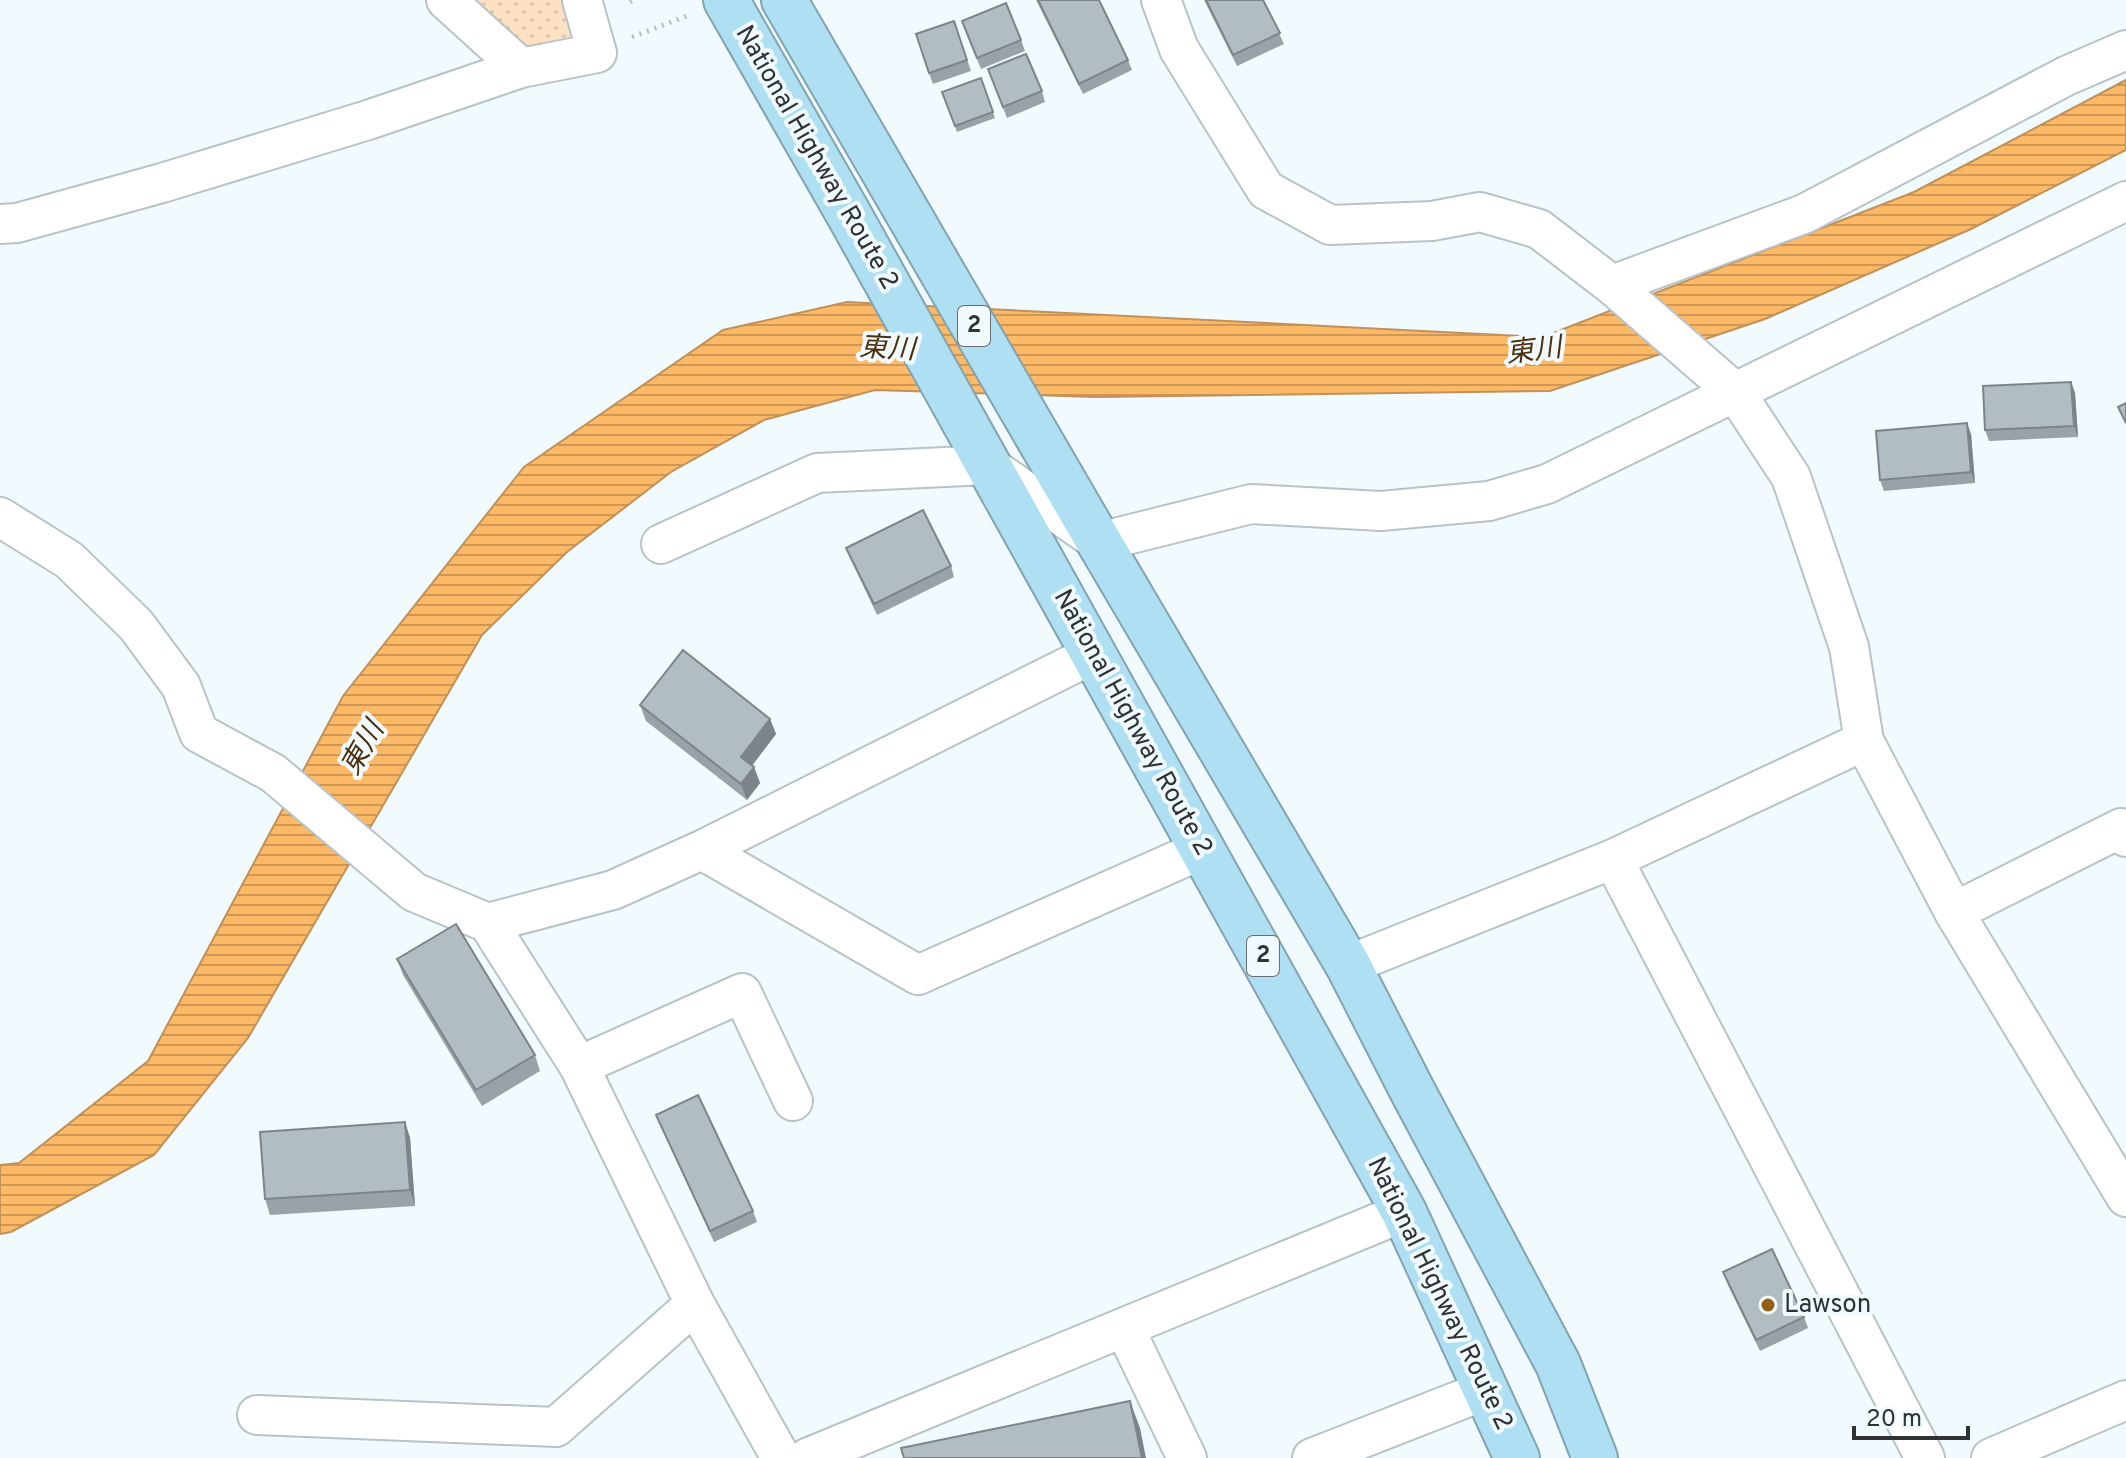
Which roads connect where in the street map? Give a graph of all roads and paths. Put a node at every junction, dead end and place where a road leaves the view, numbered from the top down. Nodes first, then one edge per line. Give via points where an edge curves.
1 (446, 0) edge
2 (582, 0) edge
3 (1161, 0) edge
4 (788, 1) edge
5 (706, 8) edge
6 (621, 41) dead end
7 (2126, 50) edge
8 (521, 68) junction
9 (2126, 201) edge
10 (0, 224) edge
11 (1612, 285) junction
12 (1736, 393) junction
13 (988, 465) junction
14 (0, 517) edge
15 (1099, 542) junction
16 (661, 544) dead end
17 (1093, 654) junction
18 (1864, 741) junction
19 (2126, 837) edge
20 (1203, 849) junction
21 (702, 850) junction
22 (1613, 859) junction
23 (1954, 912) junction
24 (488, 923) junction
25 (1348, 965) junction
26 (579, 1066) junction
27 (793, 1101) dead end
28 (2126, 1197) edge
29 (1404, 1212) junction
30 (695, 1304) junction
31 (1125, 1329) junction
32 (1486, 1390) junction
33 (2126, 1400) edge
34 (257, 1415) dead end
35 (781, 1458) edge
36 (807, 1458) edge
37 (1187, 1458) edge
38 (1312, 1458) edge
39 (1517, 1458) edge
40 (1595, 1458) edge
41 (1925, 1458) edge
42 (1991, 1458) edge

1 - 8 street
2 - 8 street via 597,53
3 - 11 street via 1179,49 1266,190 1330,225 1432,221 1480,212 1539,229
4 - 15 highway, National Highway Route 2 / 2
5 - 6 path
5 - 13 highway, National Highway Route 2 / 2 via 848,213
7 - 11 street via 2066,76 1804,214
8 - 10 street via 162,183
9 - 12 street
11 - 12 street
12 - 15 street via 1547,484 1489,501 1381,511 1251,504
12 - 18 street via 1791,477 1849,647
13 - 15 street
13 - 16 street via 817,473
13 - 17 highway, National Highway Route 2 / 2
14 - 24 street via 69,560 136,625 181,686 199,733 273,773 414,892
15 - 25 highway, 2
17 - 20 highway, National Highway Route 2 / 2
17 - 21 street
18 - 22 street
18 - 23 street
19 - 23 street via 2121,828
20 - 21 street via 918,975
20 - 29 highway, National Highway Route 2 / 2
21 - 24 street via 613,890
22 - 25 street
22 - 41 street
23 - 28 street
24 - 26 street
25 - 40 highway, 2 via 1558,1364
26 - 27 street via 742,993
26 - 30 street
29 - 31 street
29 - 32 highway, National Highway Route 2 / 2
30 - 34 street via 556,1427
30 - 35 street
31 - 36 street
31 - 37 street
32 - 38 street
32 - 39 highway, National Highway Route 2 / 2
33 - 42 street

